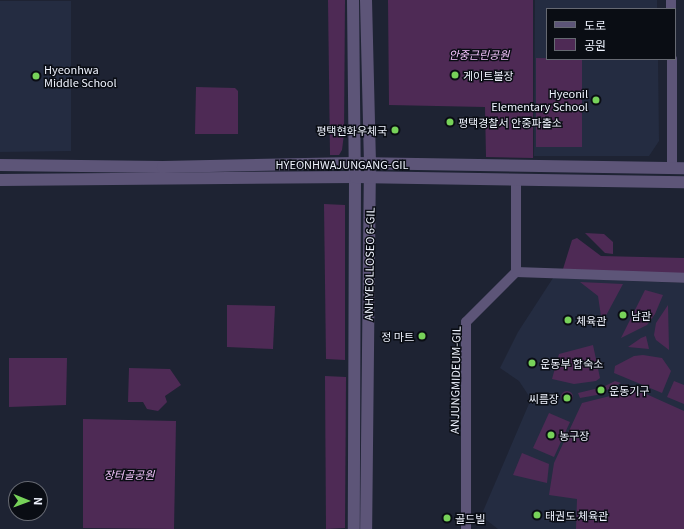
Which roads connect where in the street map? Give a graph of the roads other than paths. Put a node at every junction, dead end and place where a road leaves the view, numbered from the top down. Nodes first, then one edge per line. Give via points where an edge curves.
1 (353, 0) edge
2 (366, 0) edge
3 (672, 60) edge
4 (355, 163) junction
5 (370, 163) junction
6 (0, 165) edge
7 (678, 167) edge
8 (355, 177) junction
9 (370, 178) junction
10 (0, 180) edge
11 (516, 180) junction
12 (678, 182) edge
13 (516, 272) junction
14 (684, 278) edge
15 (354, 529) edge
16 (366, 529) edge
17 (466, 529) edge

1 - 4 street, ANHYEOLLOSEO 6-GIL
2 - 5 street, ANHYEOLLOSEO 6-GIL
3 - 7 street
4 - 5 street, HYEONHWAJUNGANG-GIL
4 - 6 street, HYEONHWAJUNGANG-GIL via 163,167
4 - 8 street, ANHYEOLLOSEO 6-GIL
5 - 7 street, HYEONHWAJUNGANG-GIL
5 - 9 street, ANHYEOLLOSEO 6-GIL
7 - 12 street
8 - 9 street
8 - 10 street
8 - 15 street, ANHYEOLLOSEO 6-GIL
9 - 11 street
9 - 16 street, ANHYEOLLOSEO 6-GIL
11 - 12 street
11 - 13 street
13 - 14 street
13 - 17 street, ANJUNGMIDEUM-GIL via 466,322

